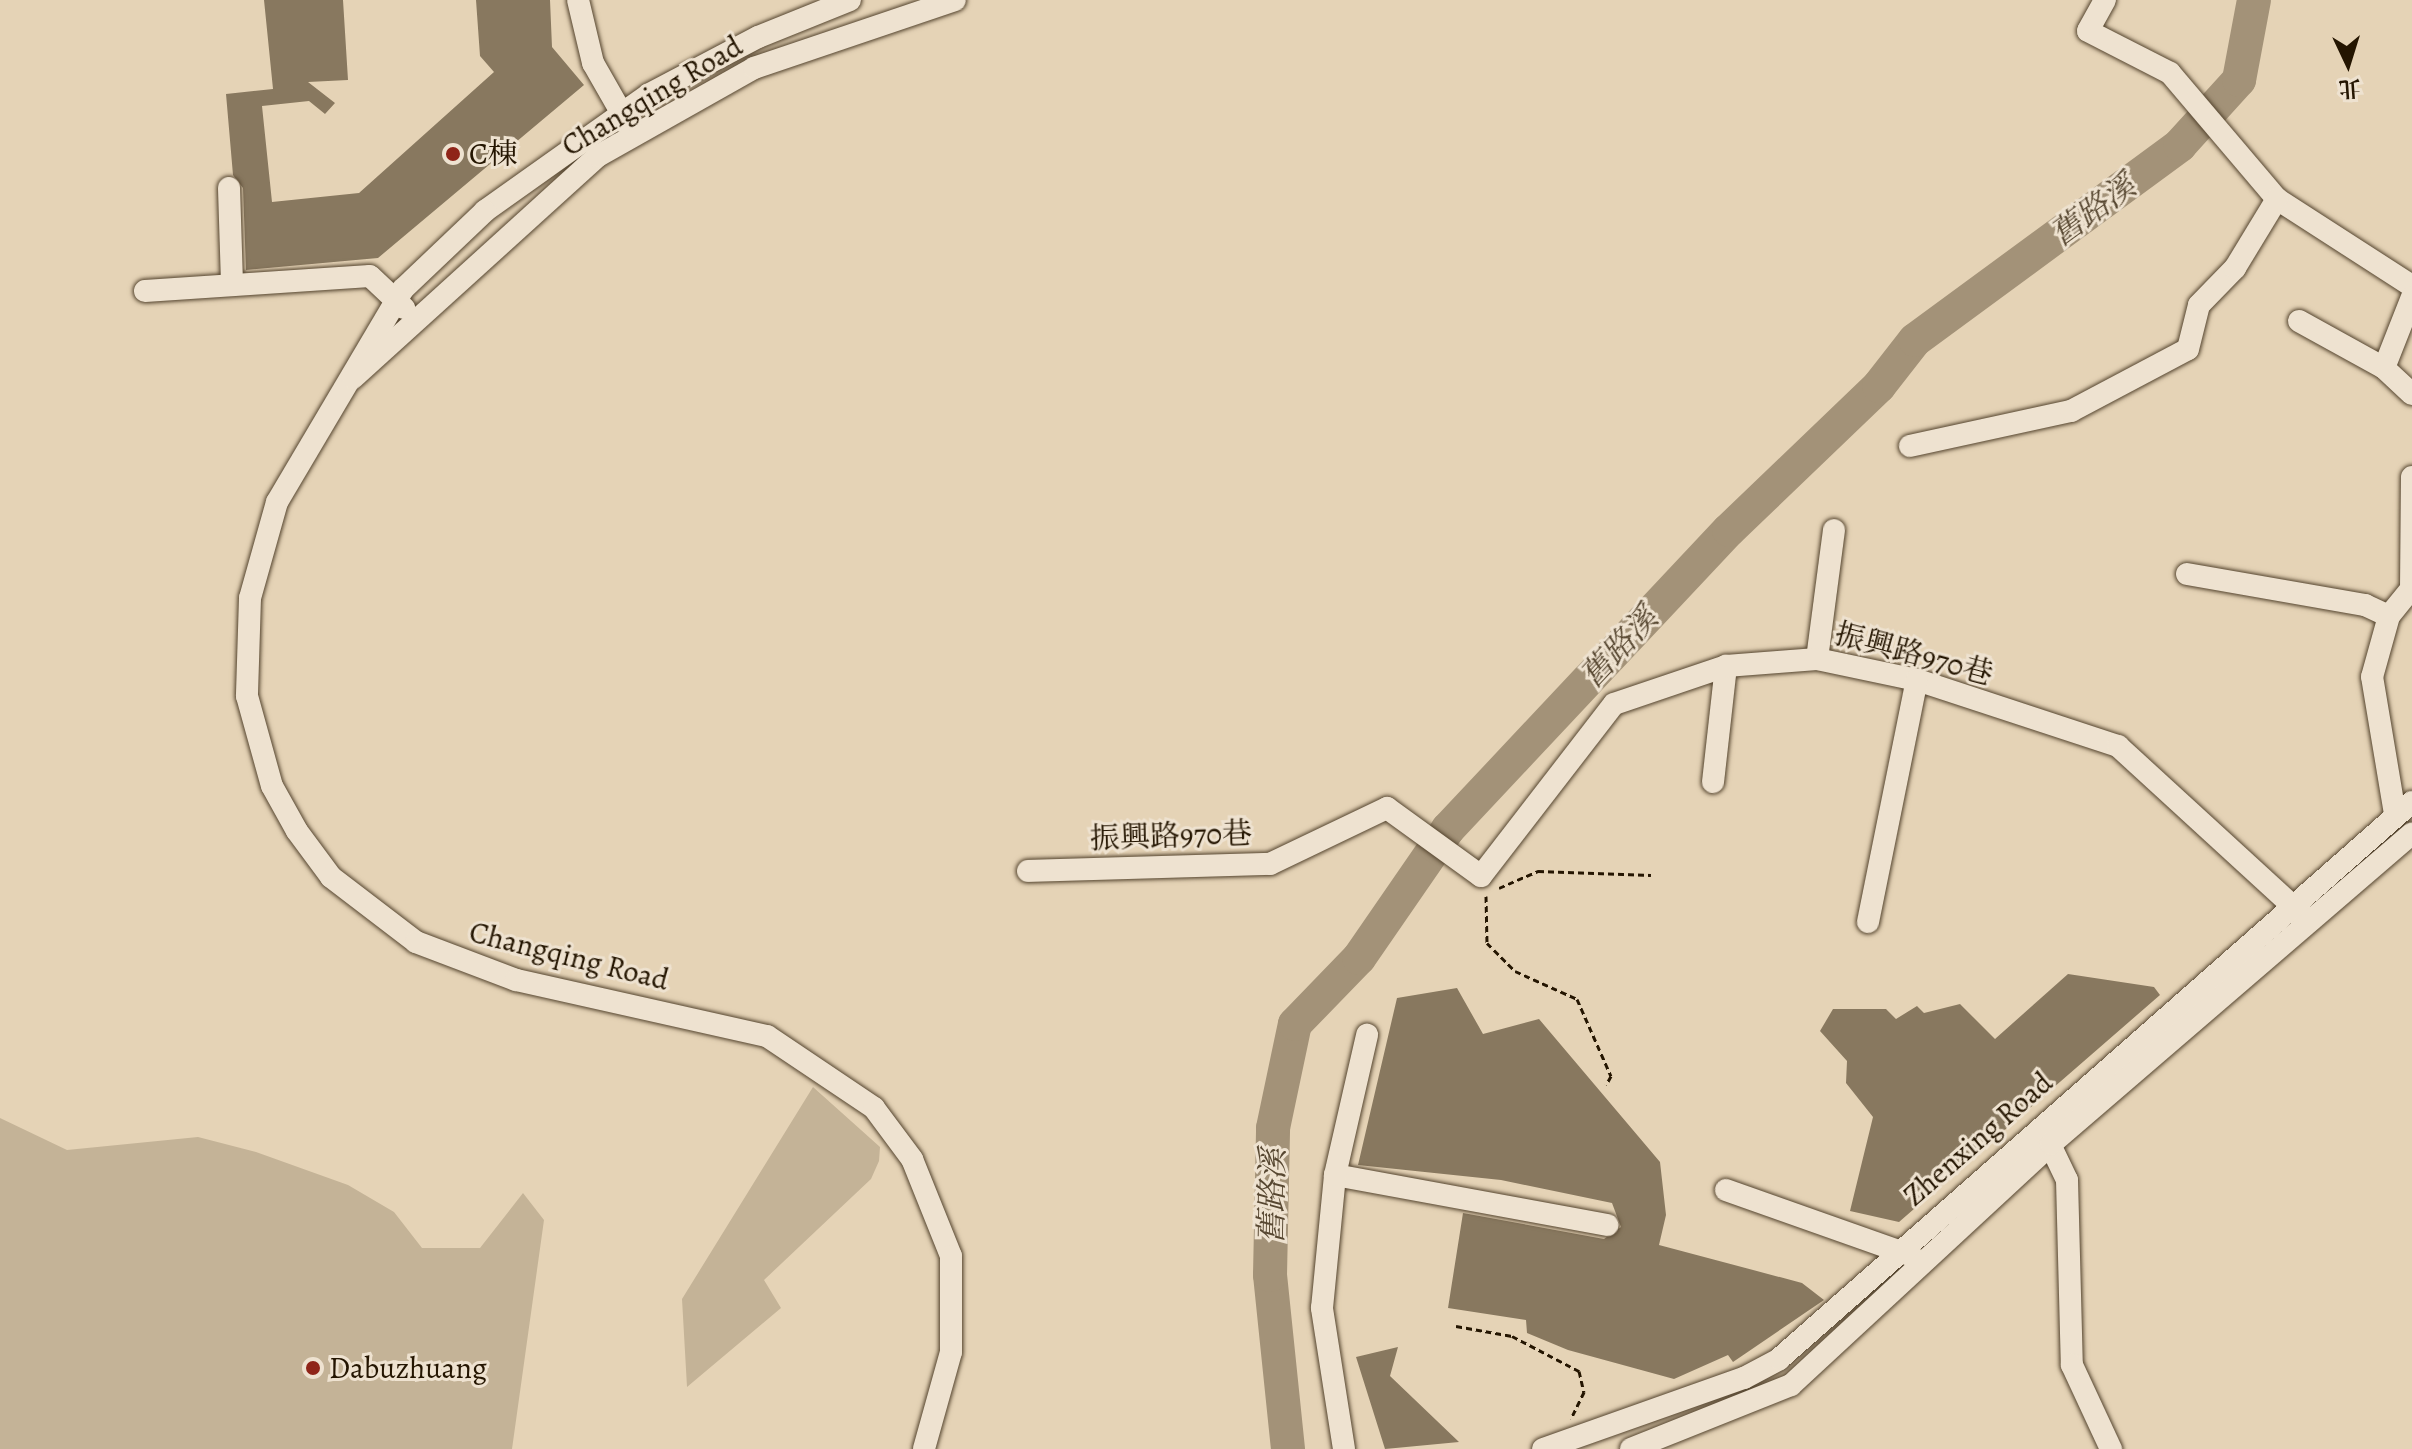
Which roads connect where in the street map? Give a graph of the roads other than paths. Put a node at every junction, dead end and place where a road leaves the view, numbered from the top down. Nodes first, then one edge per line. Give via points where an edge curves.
1 (578, 0) edge
2 (850, 0) edge
3 (955, 0) edge
4 (2105, 0) edge
5 (620, 114) junction
6 (635, 134) junction
7 (229, 188) dead end
8 (2277, 199) junction
9 (232, 285) junction
10 (2412, 286) edge
11 (145, 291) dead end
12 (2412, 297) edge
13 (395, 301) junction
14 (417, 318) junction
15 (2299, 321) dead end
16 (2384, 368) junction
17 (351, 379) junction
18 (2412, 394) edge
19 (1910, 446) dead end
20 (2412, 477) edge
21 (1834, 530) dead end
22 (2187, 574) dead end
23 (2389, 616) junction
24 (1817, 659) junction
25 (1726, 666) junction
26 (1917, 680) junction
27 (1713, 782) dead end
28 (2404, 808) edge
29 (2412, 834) edge
30 (1028, 871) dead end
31 (2293, 904) junction
32 (2309, 921) junction
33 (1868, 922) dead end
34 (1367, 1035) dead end
35 (2045, 1134) junction
36 (1335, 1175) junction
37 (1726, 1190) dead end
38 (1607, 1225) dead end
39 (1902, 1247) junction
40 (1920, 1263) junction
41 (1570, 1446) edge
42 (924, 1449) edge
43 (1344, 1449) edge
44 (1543, 1449) edge
45 (1631, 1449) edge
46 (2111, 1449) edge

1 - 5 street via 593,63
2 - 5 street, Changqing Road via 734,49
3 - 6 street, Changqing Road via 754,68
4 - 8 street via 2088,31 2170,73
5 - 6 street
5 - 13 street, Changqing Road via 485,211
6 - 14 street, Changqing Road via 531,211
7 - 9 street
8 - 10 street
8 - 19 street via 2235,268 2199,305 2188,349 2071,411
9 - 11 street
9 - 13 street via 370,276
12 - 16 street
13 - 14 street
13 - 17 street, Changqing Road
14 - 17 street, Changqing Road
15 - 16 street
16 - 18 street
17 - 42 street, Changqing Road via 277,502 257,557 246,653 247,696 272,786 331,877 416,942 464,965 767,1036 874,1108 912,1159 951,1256 951,1352
20 - 23 street via 2411,589
21 - 24 street
22 - 23 street via 2365,605
23 - 28 street via 2372,677
24 - 25 street, 振興路970巷
24 - 26 street, 振興路970巷
25 - 27 street
25 - 30 street, 振興路970巷 via 1614,704 1483,884 1387,808 1270,864
26 - 31 street, 振興路970巷 via 2118,746
26 - 33 street
28 - 31 street, Zhenxing Road
29 - 32 street, Zhenxing Road
31 - 32 street, 振興路970巷
31 - 35 street, Zhenxing Road
32 - 35 street, Zhenxing Road
34 - 36 street
35 - 39 street, Zhenxing Road
35 - 40 street, Zhenxing Road
35 - 46 street via 2067,1180 2072,1365
36 - 38 street
36 - 43 street via 1322,1308
37 - 39 street
39 - 40 street
39 - 41 street, Zhenxing Road via 1779,1359
40 - 45 street, Zhenxing Road via 1791,1385
41 - 44 street, Zhenxing Road

